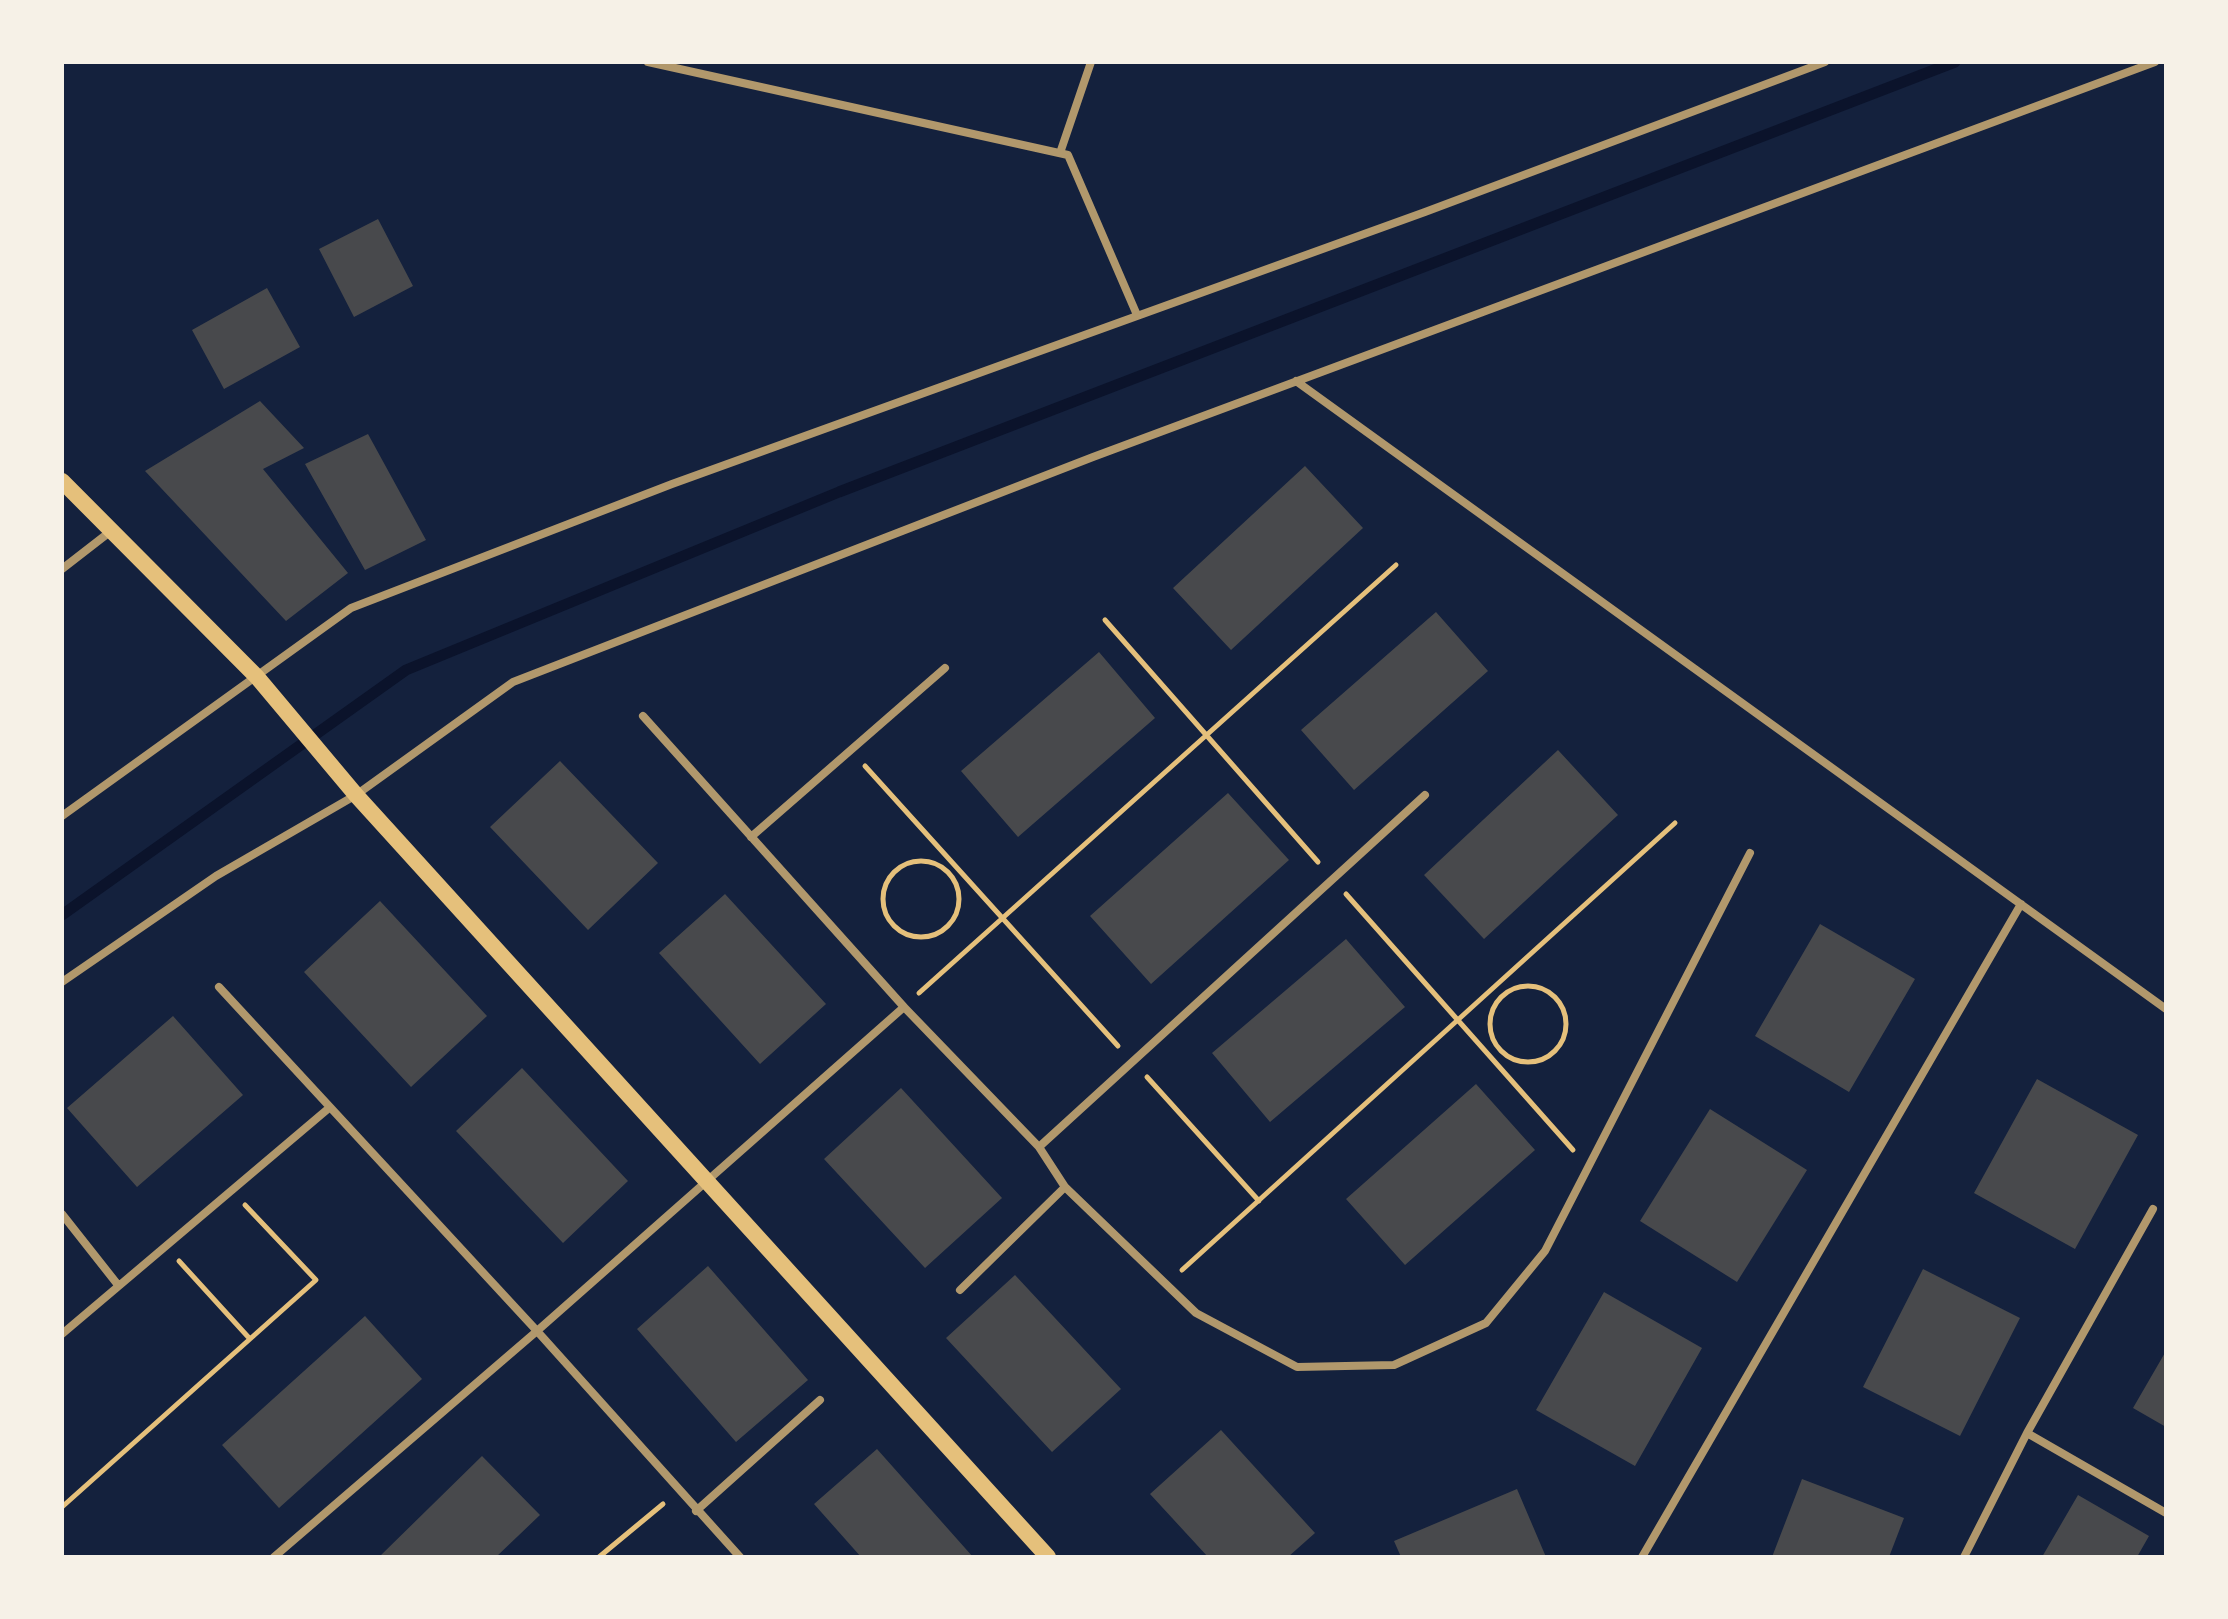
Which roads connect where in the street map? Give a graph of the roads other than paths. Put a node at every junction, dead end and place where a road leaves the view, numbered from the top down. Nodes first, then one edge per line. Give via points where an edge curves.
1 (648, 62) edge
2 (1091, 62) edge
3 (1825, 62) edge
4 (2155, 62) edge
5 (1060, 153) junction
6 (1137, 315) junction
7 (1296, 381) junction
8 (62, 481) edge
9 (111, 531) junction
10 (62, 569) edge
11 (945, 668) dead end
12 (257, 677) junction
13 (643, 716) dead end
14 (356, 795) junction
15 (1425, 795) dead end
16 (62, 816) edge
17 (751, 837) junction
18 (1750, 853) dead end
19 (2021, 904) junction
20 (62, 982) edge
21 (219, 987) dead end
22 (904, 1007) junction
23 (2166, 1009) edge
24 (329, 1108) junction
25 (1039, 1147) junction
26 (704, 1181) junction
27 (1065, 1187) junction
28 (2153, 1209) dead end
29 (62, 1214) edge
30 (118, 1285) junction
31 (960, 1290) dead end
32 (537, 1331) junction
33 (62, 1334) edge
34 (820, 1400) dead end
35 (2027, 1433) junction
36 (696, 1511) junction
37 (2166, 1513) edge
38 (274, 1557) edge
39 (740, 1557) edge
40 (1048, 1557) edge
41 (1642, 1557) edge
42 (1964, 1557) edge

1 - 5 street
2 - 5 street
3 - 6 street
4 - 7 street
5 - 6 street via 1068,155
6 - 12 street via 672,484 351,608
7 - 14 street via 513,682
7 - 19 street
8 - 9 main road
9 - 10 street
9 - 12 main road
11 - 17 street
12 - 14 main road
12 - 16 street
13 - 17 street
14 - 20 street via 216,876
14 - 26 main road
15 - 25 street
17 - 22 street
18 - 27 street via 1545,1251 1486,1323 1394,1365 1297,1367 1196,1313
19 - 23 street
19 - 41 street
21 - 24 street
22 - 25 street
22 - 26 street
24 - 30 street
24 - 32 street
25 - 27 street
26 - 32 street
26 - 40 main road
27 - 31 street
28 - 35 street
29 - 30 street
30 - 33 street
32 - 36 street
32 - 38 street
34 - 36 street
35 - 37 street
35 - 42 street
36 - 39 street

